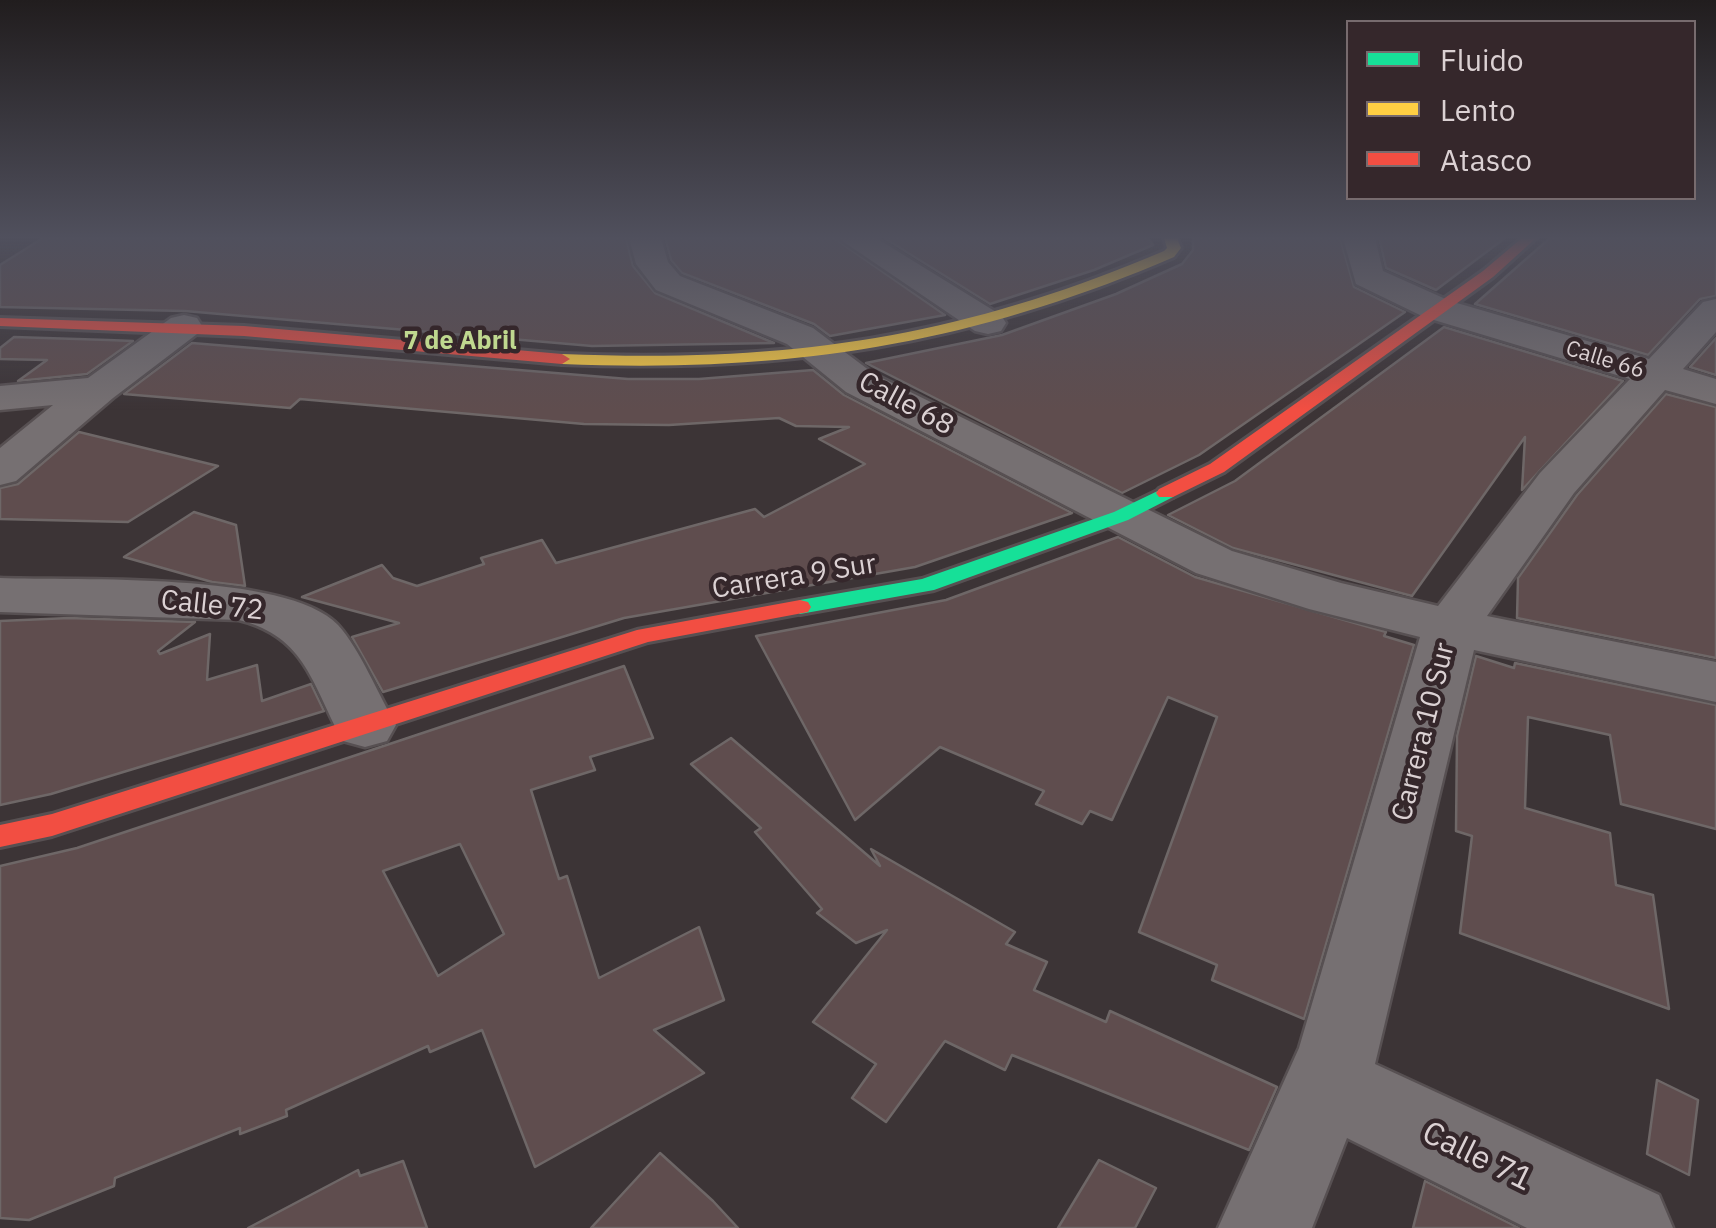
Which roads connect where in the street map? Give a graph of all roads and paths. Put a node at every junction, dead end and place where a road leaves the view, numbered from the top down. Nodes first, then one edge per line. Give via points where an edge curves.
1 (699, 295) edge
2 (944, 295) edge
3 (1074, 295) edge
4 (1407, 295) edge
5 (1455, 295) edge
6 (1437, 309) junction
7 (1716, 310) edge
8 (0, 322) edge
9 (988, 323) junction
10 (184, 326) junction
11 (824, 354) junction
12 (1656, 376) junction
13 (99, 389) junction
14 (1716, 392) edge
15 (0, 398) edge
16 (0, 471) edge
17 (1121, 516) junction
18 (0, 595) edge
19 (1451, 627) junction
20 (1716, 682) edge
21 (365, 724) junction
22 (0, 836) edge
23 (1328, 1086) junction
24 (1266, 1228) edge
25 (1626, 1228) edge

1 - 11 street, Calle 68 via 800,336
2 - 9 street
3 - 9 street
4 - 6 street, Calle 66
5 - 6 street, Carrera 9 Sur
6 - 12 street, Calle 66
6 - 17 street, Carrera 9 Sur via 1217,468
7 - 12 street, Carrera 10 Sur
8 - 10 street
9 - 11 street
10 - 11 street via 624,362
10 - 13 street
11 - 17 street, Calle 68 via 860,382
12 - 14 street, Calle 66
12 - 19 street, Carrera 10 Sur via 1557,483
13 - 15 street
13 - 16 street
17 - 19 street, Calle 68 via 1214,562
17 - 21 street, Carrera 9 Sur via 926,585 645,635
18 - 21 street, Calle 72 via 239,602 280,613 317,637
19 - 20 street, Calle 68
19 - 23 street, Carrera 10 Sur
21 - 22 street, Carrera 9 Sur
23 - 24 street, Carrera 10 Sur
23 - 25 street, Calle 71

